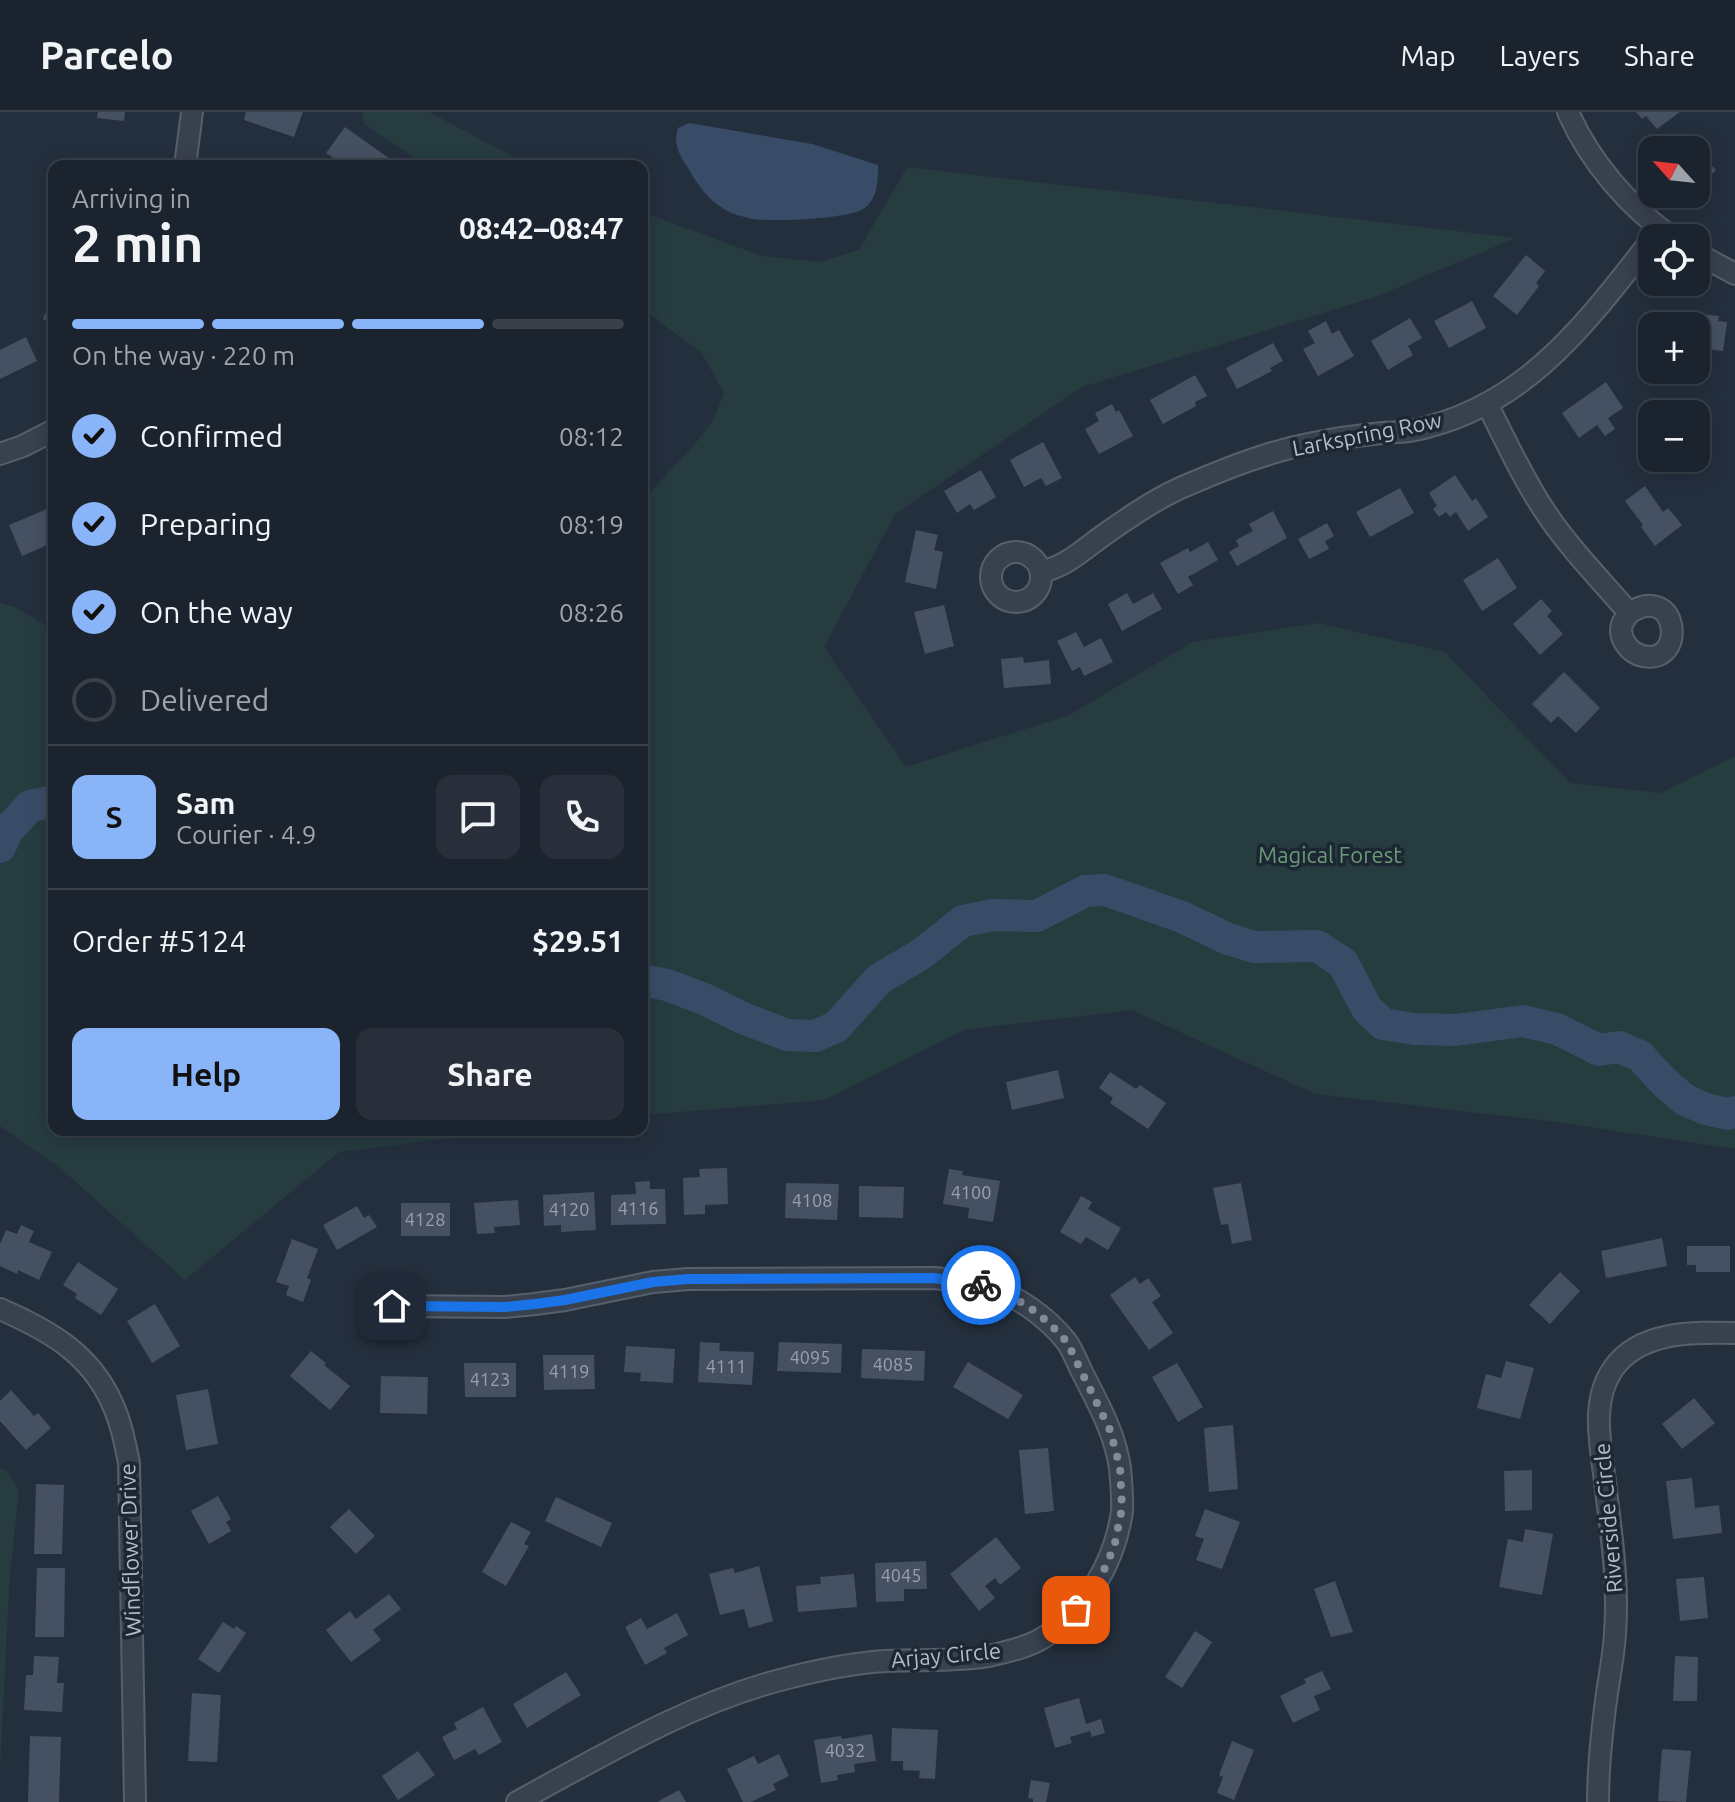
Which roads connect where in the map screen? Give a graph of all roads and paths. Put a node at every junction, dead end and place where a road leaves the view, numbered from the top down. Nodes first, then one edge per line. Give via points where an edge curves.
1 (192, 112) edge
2 (1568, 112) edge
3 (186, 160) edge
4 (1649, 224) edge
5 (1710, 261) edge
6 (1638, 262) edge
7 (1735, 274) edge
8 (1487, 404) junction
9 (48, 433) edge
10 (0, 454) edge
11 (1041, 572) dead end
12 (1629, 613) dead end
13 (392, 1306) dead end
14 (0, 1309) edge
15 (1735, 1333) edge
16 (135, 1802) edge
17 (517, 1802) edge
18 (1598, 1802) edge

1 - 3 street
2 - 4 street via 1587,147
5 - 7 street
6 - 8 street, Larkspring Row via 1565,345
8 - 11 street, Larkspring Row via 1409,431 1261,455 1180,487 1071,560
8 - 12 street via 1545,512
9 - 10 street
13 - 17 street, Arjay Circle via 520,1306 688,1279 934,1278 987,1286 1029,1307 1067,1342 1110,1430 1120,1467 1122,1508 1107,1564 1076,1610 1040,1640 986,1656 870,1662 763,1686 649,1730
14 - 16 street, Windflower Drive via 72,1349 112,1402 122,1429 129,1463
15 - 18 street, Riverside Circle via 1646,1342 1613,1369 1603,1388 1599,1409 1616,1580

